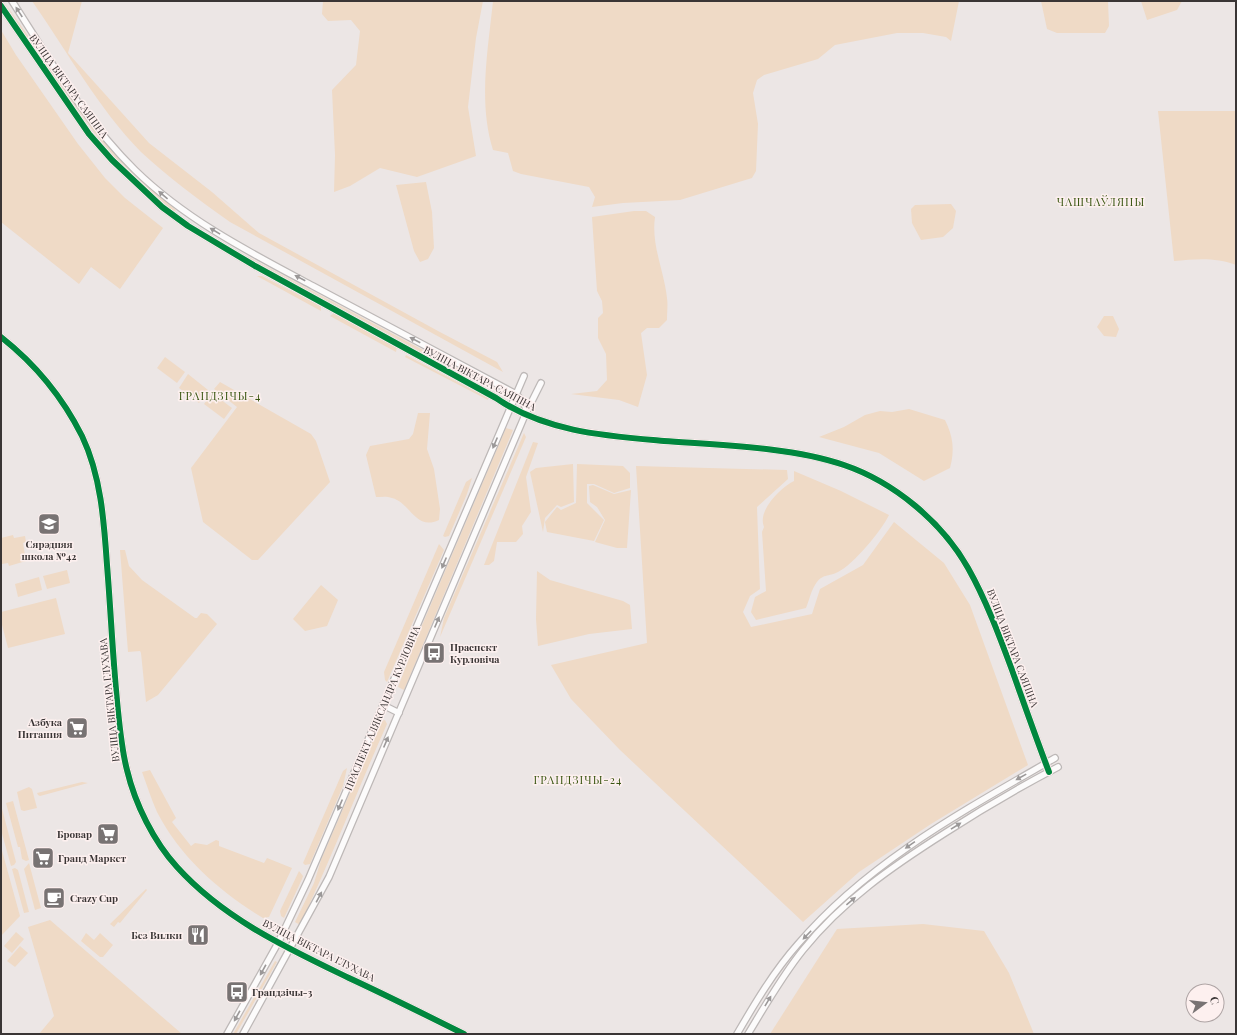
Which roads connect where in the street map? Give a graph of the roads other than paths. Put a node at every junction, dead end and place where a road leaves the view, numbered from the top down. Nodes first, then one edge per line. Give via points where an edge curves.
1 (12, 1) edge
2 (1, 6) edge
3 (195, 218) junction
4 (188, 226) junction
5 (1, 337) edge
6 (524, 376) dead end
7 (541, 383) dead end
8 (516, 394) junction
9 (510, 408) junction
10 (526, 413) junction
11 (383, 706) junction
12 (399, 713) junction
13 (1055, 758) dead end
14 (1046, 764) junction
15 (1058, 767) dead end
16 (1049, 772) junction
17 (834, 906) junction
18 (834, 915) junction
19 (278, 943) junction
20 (290, 949) junction
21 (227, 1034) edge
22 (242, 1034) edge
23 (464, 1034) edge
24 (737, 1034) edge
25 (748, 1034) edge

3 -> 1 street, ВУЛІЦА ВІКТАРА САЯПІНА via 148,181 114,147 65,83
2 - 4 street, ВУЛІЦА ВІКТАРА САЯПІНА via 89,134 141,188
3 - 4 street
8 -> 3 street, ВУЛІЦА ВІКТАРА САЯПІНА via 262,258
4 - 9 street, ВУЛІЦА ВІКТАРА САЯПІНА
5 - 19 street, ВУЛІЦА ВІКТАРА ГЛУХАВА via 22,354 48,384 82,436 91,459 103,516 116,691 124,755 127,772 142,811 168,856 184,875 210,899 239,920
6 - 8 street, ПРАСПЕКТ АЛЯКСАНДРА КУРЛОВІЧА
7 - 10 street, ПРАСПЕКТ АЛЯКСАНДРА КУРЛОВІЧА
8 - 9 street, ПРАСПЕКТ АЛЯКСАНДРА КУРЛОВІЧА
8 - 10 street, ВУЛІЦА ВІКТАРА САЯПІНА via 523,402
9 - 10 street, ВУЛІЦА ВІКТАРА САЯПІНА
9 -> 11 street, ПРАСПЕКТ АЛЯКСАНДРА КУРЛОВІЧА
12 -> 10 street, ПРАСПЕКТ АЛЯКСАНДРА КУРЛОВІЧА
10 - 14 street, ВУЛІЦА ВІКТАРА САЯПІНА via 576,430 606,436 810,456 844,465 874,478 900,495 946,537 967,566 997,631
11 - 12 street
11 -> 19 street, ПРАСПЕКТ АЛЯКСАНДРА КУРЛОВІЧА
20 -> 12 street, ПРАСПЕКТ АЛЯКСАНДРА КУРЛОВІЧА via 329,877
13 - 14 street
14 - 16 street, ВУЛІЦА ВІКТАРА САЯПІНА
14 -> 17 street via 914,843 862,880
15 - 16 street
18 -> 16 street via 871,884 919,850 995,801
17 - 18 street via 839,908
17 -> 24 street via 797,944
25 -> 18 street via 803,950
19 - 20 street, ВУЛІЦА ВІКТАРА ГЛУХАВА
19 -> 21 street, ПРАСПЕКТ АЛЯКСАНДРА КУРЛОВІЧА
20 - 22 street, ПРАСПЕКТ АЛЯКСАНДРА КУРЛОВІЧА
20 - 23 street, ВУЛІЦА ВІКТАРА ГЛУХАВА

